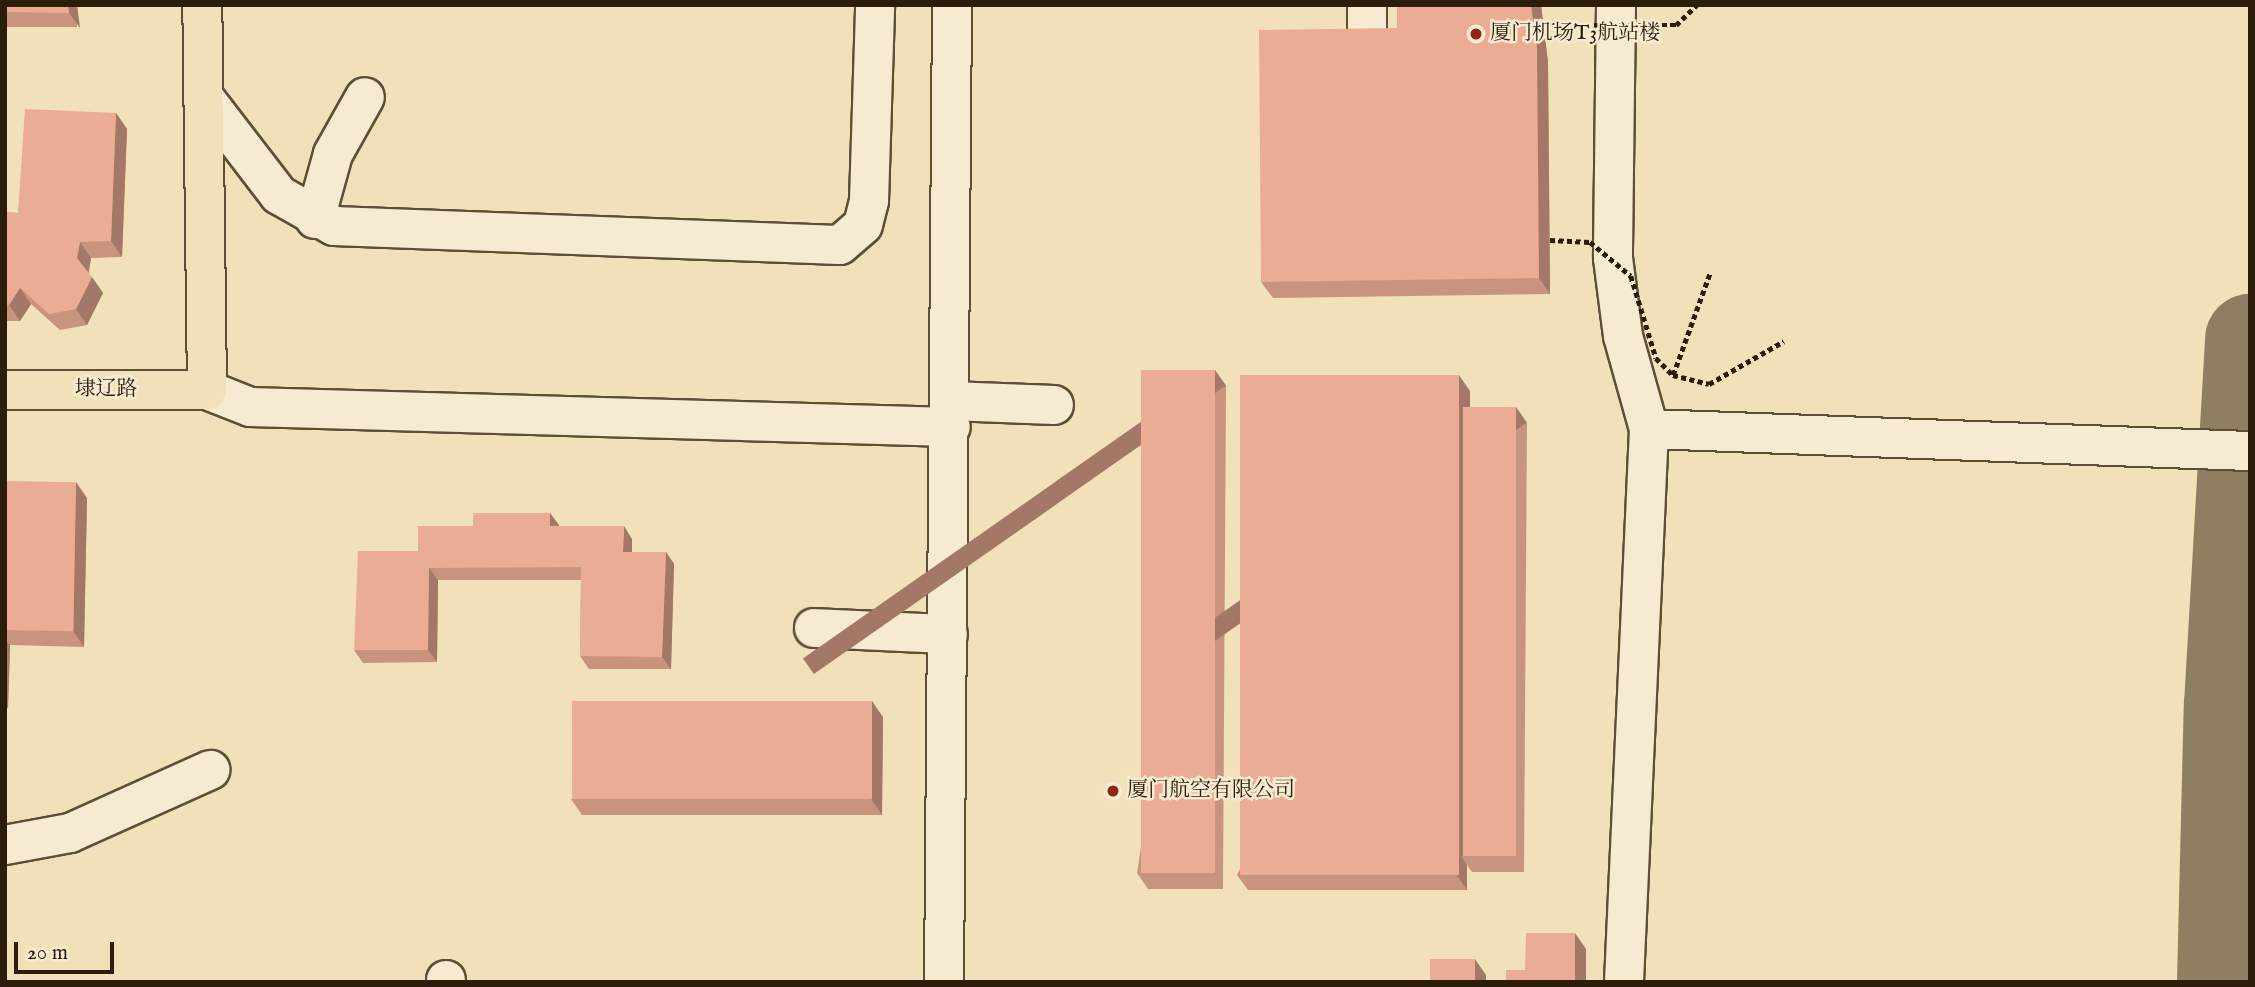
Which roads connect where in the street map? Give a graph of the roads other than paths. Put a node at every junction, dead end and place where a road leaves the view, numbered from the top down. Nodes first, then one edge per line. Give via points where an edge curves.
1 (202, 5) edge
2 (875, 5) edge
3 (952, 5) edge
4 (1616, 5) edge
5 (203, 96) junction
6 (365, 97) dead end
7 (315, 219) junction
8 (5, 390) edge
9 (206, 390) junction
10 (1054, 405) dead end
11 (950, 414) junction
12 (1649, 429) junction
13 (2250, 451) edge
14 (814, 628) dead end
15 (948, 634) junction
16 (210, 770) dead end
17 (5, 845) edge
18 (944, 982) edge
19 (1624, 982) edge

1 - 5 main road
2 - 7 lane via 869,201 863,225 839,245 358,229
3 - 11 lane
4 - 12 lane via 1613,258 1623,336
5 - 7 lane via 279,195
5 - 9 main road
6 - 7 lane via 333,154
8 - 9 main road, 埭辽路
9 - 11 lane via 250,407
10 - 11 lane
11 - 15 lane
12 - 13 lane
12 - 19 lane
14 - 15 lane
15 - 18 lane
16 - 17 lane via 70,833

